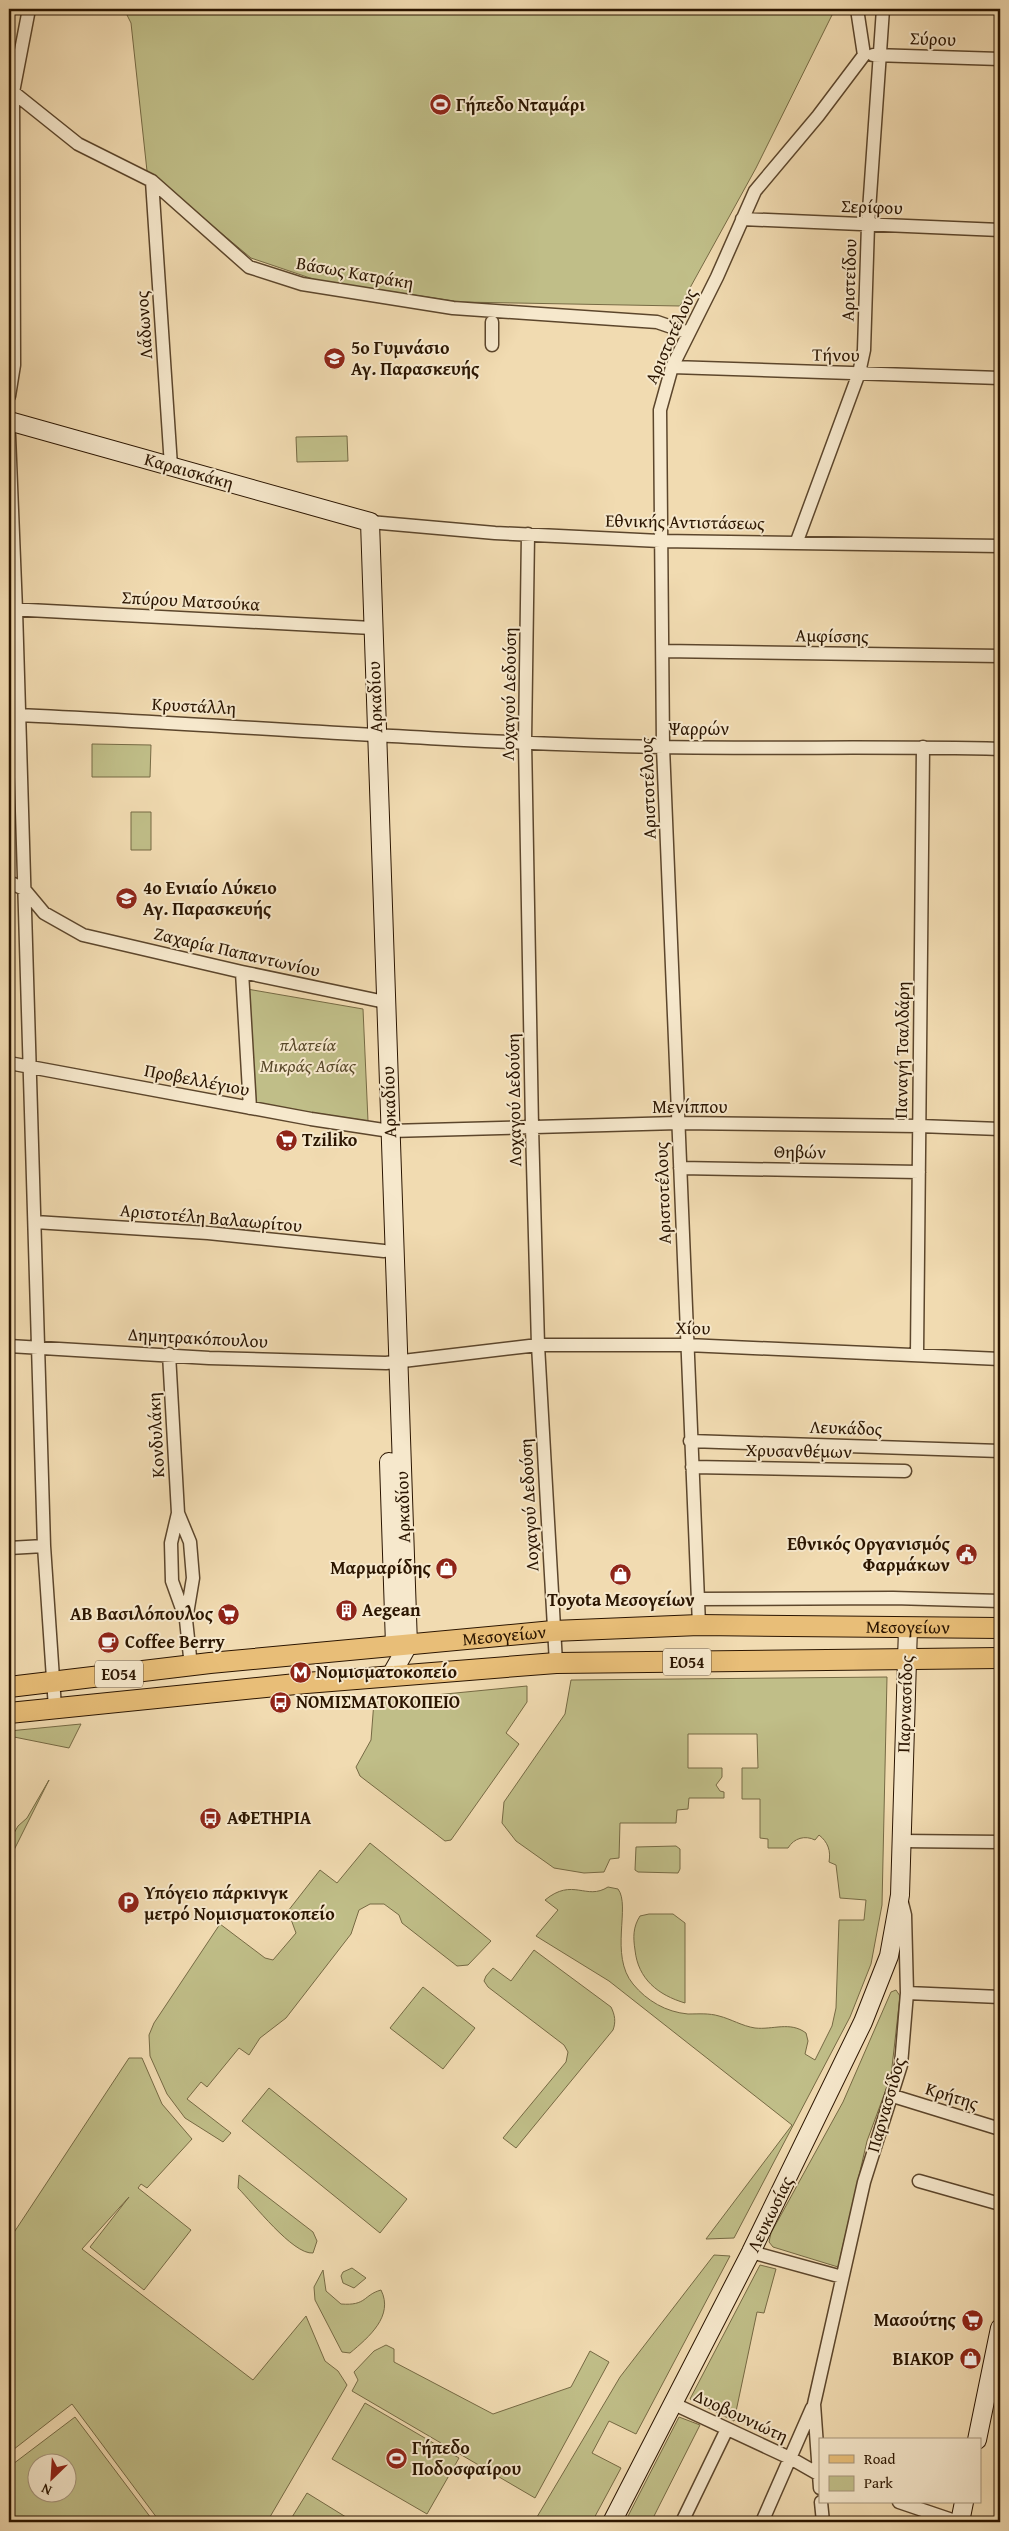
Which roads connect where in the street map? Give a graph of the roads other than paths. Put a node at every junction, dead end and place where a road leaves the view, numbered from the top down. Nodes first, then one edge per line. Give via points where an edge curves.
1 (29, 9) edge
2 (857, 9) edge
3 (883, 9) edge
4 (864, 55) junction
5 (881, 55) junction
6 (1000, 59) edge
7 (13, 92) junction
8 (152, 181) junction
9 (742, 219) junction
10 (868, 225) junction
11 (1000, 230) edge
12 (492, 322) dead end
13 (689, 333) junction
14 (492, 345) dead end
15 (672, 367) junction
16 (858, 373) junction
17 (1000, 378) edge
18 (9, 396) edge
19 (9, 421) edge
20 (9, 435) edge
21 (171, 466) junction
22 (364, 521) junction
23 (528, 534) junction
24 (660, 541) junction
25 (797, 542) junction
26 (1000, 546) edge
27 (12, 609) edge
28 (367, 628) junction
29 (662, 652) junction
30 (1000, 656) edge
31 (18, 715) junction
32 (372, 736) junction
33 (525, 741) junction
34 (663, 747) junction
35 (923, 747) junction
36 (1000, 749) edge
37 (9, 882) edge
38 (24, 889) junction
39 (242, 972) junction
40 (382, 1001) junction
41 (9, 1063) edge
42 (30, 1066) junction
43 (250, 1108) junction
44 (678, 1124) junction
45 (919, 1126) junction
46 (532, 1127) junction
47 (1000, 1129) edge
48 (385, 1130) junction
49 (680, 1168) junction
50 (919, 1172) junction
51 (35, 1222) junction
52 (384, 1251) junction
53 (538, 1345) junction
54 (687, 1345) junction
55 (9, 1346) edge
56 (38, 1347) junction
57 (169, 1354) junction
58 (917, 1354) junction
59 (1000, 1359) edge
60 (392, 1363) junction
61 (690, 1441) junction
62 (1000, 1451) edge
63 (692, 1467) junction
64 (905, 1471) dead end
65 (178, 1513) junction
66 (44, 1546) junction
67 (9, 1548) edge
68 (698, 1599) junction
69 (1000, 1601) edge
70 (186, 1620) junction
71 (700, 1625) junction
72 (908, 1627) junction
73 (1000, 1628) edge
74 (553, 1631) junction
75 (402, 1645) junction
76 (906, 1658) junction
77 (1000, 1658) edge
78 (556, 1663) junction
79 (191, 1666) junction
80 (390, 1677) junction
81 (52, 1682) junction
82 (9, 1687) edge
83 (55, 1708) junction
84 (9, 1713) edge
85 (901, 1841) junction
86 (1000, 1842) edge
87 (900, 1895) junction
88 (907, 1993) junction
89 (1000, 1997) edge
90 (893, 2096) junction
91 (1000, 2129) edge
92 (919, 2181) dead end
93 (1000, 2204) edge
94 (751, 2252) junction
95 (842, 2277) junction
96 (1000, 2328) edge
97 (674, 2404) junction
98 (814, 2404) junction
99 (727, 2429) junction
100 (977, 2438) edge
101 (792, 2459) junction
102 (819, 2463) edge
103 (819, 2474) edge
104 (822, 2504) edge
105 (905, 2504) edge
106 (964, 2504) edge
107 (612, 2522) edge
108 (682, 2522) edge
109 (762, 2522) edge
110 (823, 2522) edge
111 (959, 2522) edge

1 - 7 street
2 - 4 street
3 - 5 street, Αριστείδου
4 - 5 street, Σύρου
4 - 9 street, Αριστοτέλους via 755,191
5 - 6 street, Σύρου
5 - 10 street, Αριστείδου
7 - 8 street, Βάσως Κατράκη via 78,144
7 - 18 street via 14,364
8 - 13 street, Βάσως Κατράκη via 249,266 302,284 453,308 657,322
8 - 21 street, Λάδωνος
9 - 10 street, Σερίφου
9 - 13 street, Αριστοτέλους
10 - 11 street, Σερίφου
10 - 16 street, Αριστείδου via 864,350
12 - 14 street
13 - 15 street, Αριστοτέλους
15 - 16 street, Τήνου
15 - 24 street, Αριστοτέλους via 660,410
16 - 17 street, Τήνου
16 - 25 street, Αριστείδου
19 - 21 street, Καραισκάκη
20 - 27 street
21 - 22 street, Καραισκάκη
22 - 23 street, Εθνικής Αντιστάσεως
22 - 28 street, Αρκαδίου
23 - 24 street, Εθνικής Αντιστάσεως
23 - 33 street, Λοχαγού Δεδούση
24 - 25 street, Εθνικής Αντιστάσεως
24 - 29 street, Αριστοτέλους
25 - 26 street, Εθνικής Αντιστάσεως
27 - 28 street, Σπύρου Ματσούκα
27 - 31 street
28 - 32 street, Αρκαδίου
29 - 30 street, Αμφίσσης
29 - 34 street, Αριστοτέλους
31 - 32 street, Κρυστάλλη
31 - 38 street
32 - 33 street, Ψαρρών
32 - 40 street, Αρκαδίου
33 - 34 street, Ψαρρών
33 - 46 street, Λοχαγού Δεδούση
34 - 35 street, Ψαρρών
34 - 44 street, Αριστοτέλους
35 - 36 street, Ψαρρών
35 - 45 street, Παναγή Τσαλδάρη
37 - 38 street, Ζαχαρία Παπαντωνίου
38 - 39 street, Ζαχαρία Παπαντωνίου via 44,913 83,935
38 - 42 street
39 - 40 street, Ζαχαρία Παπαντωνίου
39 - 43 street
40 - 48 street, Αρκαδίου
41 - 42 street, Προβελλέγιου
42 - 43 street, Προβελλέγιου
42 - 51 street
43 - 48 street, Προβελλέγιου
44 - 45 street, Μενίππου
44 - 46 street, Μενίππου
44 - 49 street, Αριστοτέλους
45 - 47 street, Μενίππου
45 - 50 street, Παναγή Τσαλδάρη
46 - 48 street, Μενίππου
46 - 53 street, Λοχαγού Δεδούση
48 - 52 street, Αρκαδίου
48 - 60 street, Αρκαδίου
49 - 50 street, Θηβών
49 - 54 street, Αριστοτέλους
50 - 58 street, Παναγή Τσαλδάρη
51 - 52 street, Αριστοτέλη Βαλαωρίτου via 208,1233
51 - 56 street
52 - 60 street, Αρκαδίου
53 - 54 street, Χίου
53 - 60 street, Χίου
53 - 74 street, Λοχαγού Δεδούση
54 - 58 street, Χίου
54 - 61 street, Αριστοτέλους
55 - 56 street, Δημητρακόπουλου
56 - 57 street, Δημητρακόπουλου
56 - 66 street
57 - 60 street, Δημητρακόπουλου
57 - 65 street, Κονδυλάκη
58 - 59 street, Χίου
60 - 75 street, Αρκαδίου
61 - 62 street, Λευκάδος
61 - 63 street, Αριστοτέλους
63 - 64 street, Χρυσανθέμων
63 - 68 street, Αριστοτέλους
65 - 70 street, Κονδυλάκη via 190,1542 193,1578
65 - 70 street, Κονδυλάκη via 171,1542 172,1581
66 - 67 street
66 - 81 street
68 - 69 street, Μεσογείων
68 - 71 street, Αριστοτέλους
70 - 79 street, Κονδυλάκη
71 - 72 main road, Μεσογείων / ΕΟ54
71 - 74 main road, Μεσογείων / ΕΟ54
72 - 73 main road, Μεσογείων / ΕΟ54
72 - 76 street, Παρνασσίδος
74 - 75 main road, Μεσογείων / ΕΟ54
74 - 78 street, Λοχαγού Δεδούση
75 - 79 main road, Μεσογείων / ΕΟ54
75 - 80 street
76 - 77 main road, Μεσογείων / ΕΟ54
76 - 78 main road, Μεσογείων / ΕΟ54
76 - 85 street, Παρνασσίδος
78 - 80 main road, Μεσογείων / ΕΟ54
79 - 81 main road, Μεσογείων / ΕΟ54
80 - 83 main road, Μεσογείων / ΕΟ54
81 - 82 main road, Μεσογείων / ΕΟ54
81 - 83 street
83 - 84 main road, Μεσογείων / ΕΟ54
85 - 86 street
85 - 87 street, Παρνασσίδος
87 - 88 street, Παρνασσίδος via 904,1915
87 - 94 street, Λευκωσίας via 889,1956 877,1990
88 - 89 street
88 - 90 street, Παρνασσίδος via 901,2065
90 - 91 street, Κρήτης
90 - 95 street, Παρνασσίδος via 864,2182
92 - 93 street
94 - 95 street
94 - 97 street, Λευκωσίας
95 - 98 street, Παρνασσίδος
96 - 100 street
97 - 99 street, Δυοβουνιώτη
97 - 107 street, Λευκωσίας
98 - 101 street
98 - 102 street, Παρνασσίδος
99 - 101 street, Δυοβουνιώτη
99 - 108 street
101 - 103 street, Δυοβουνιώτη
101 - 109 street
104 - 110 street
105 - 111 street
106 - 111 street

